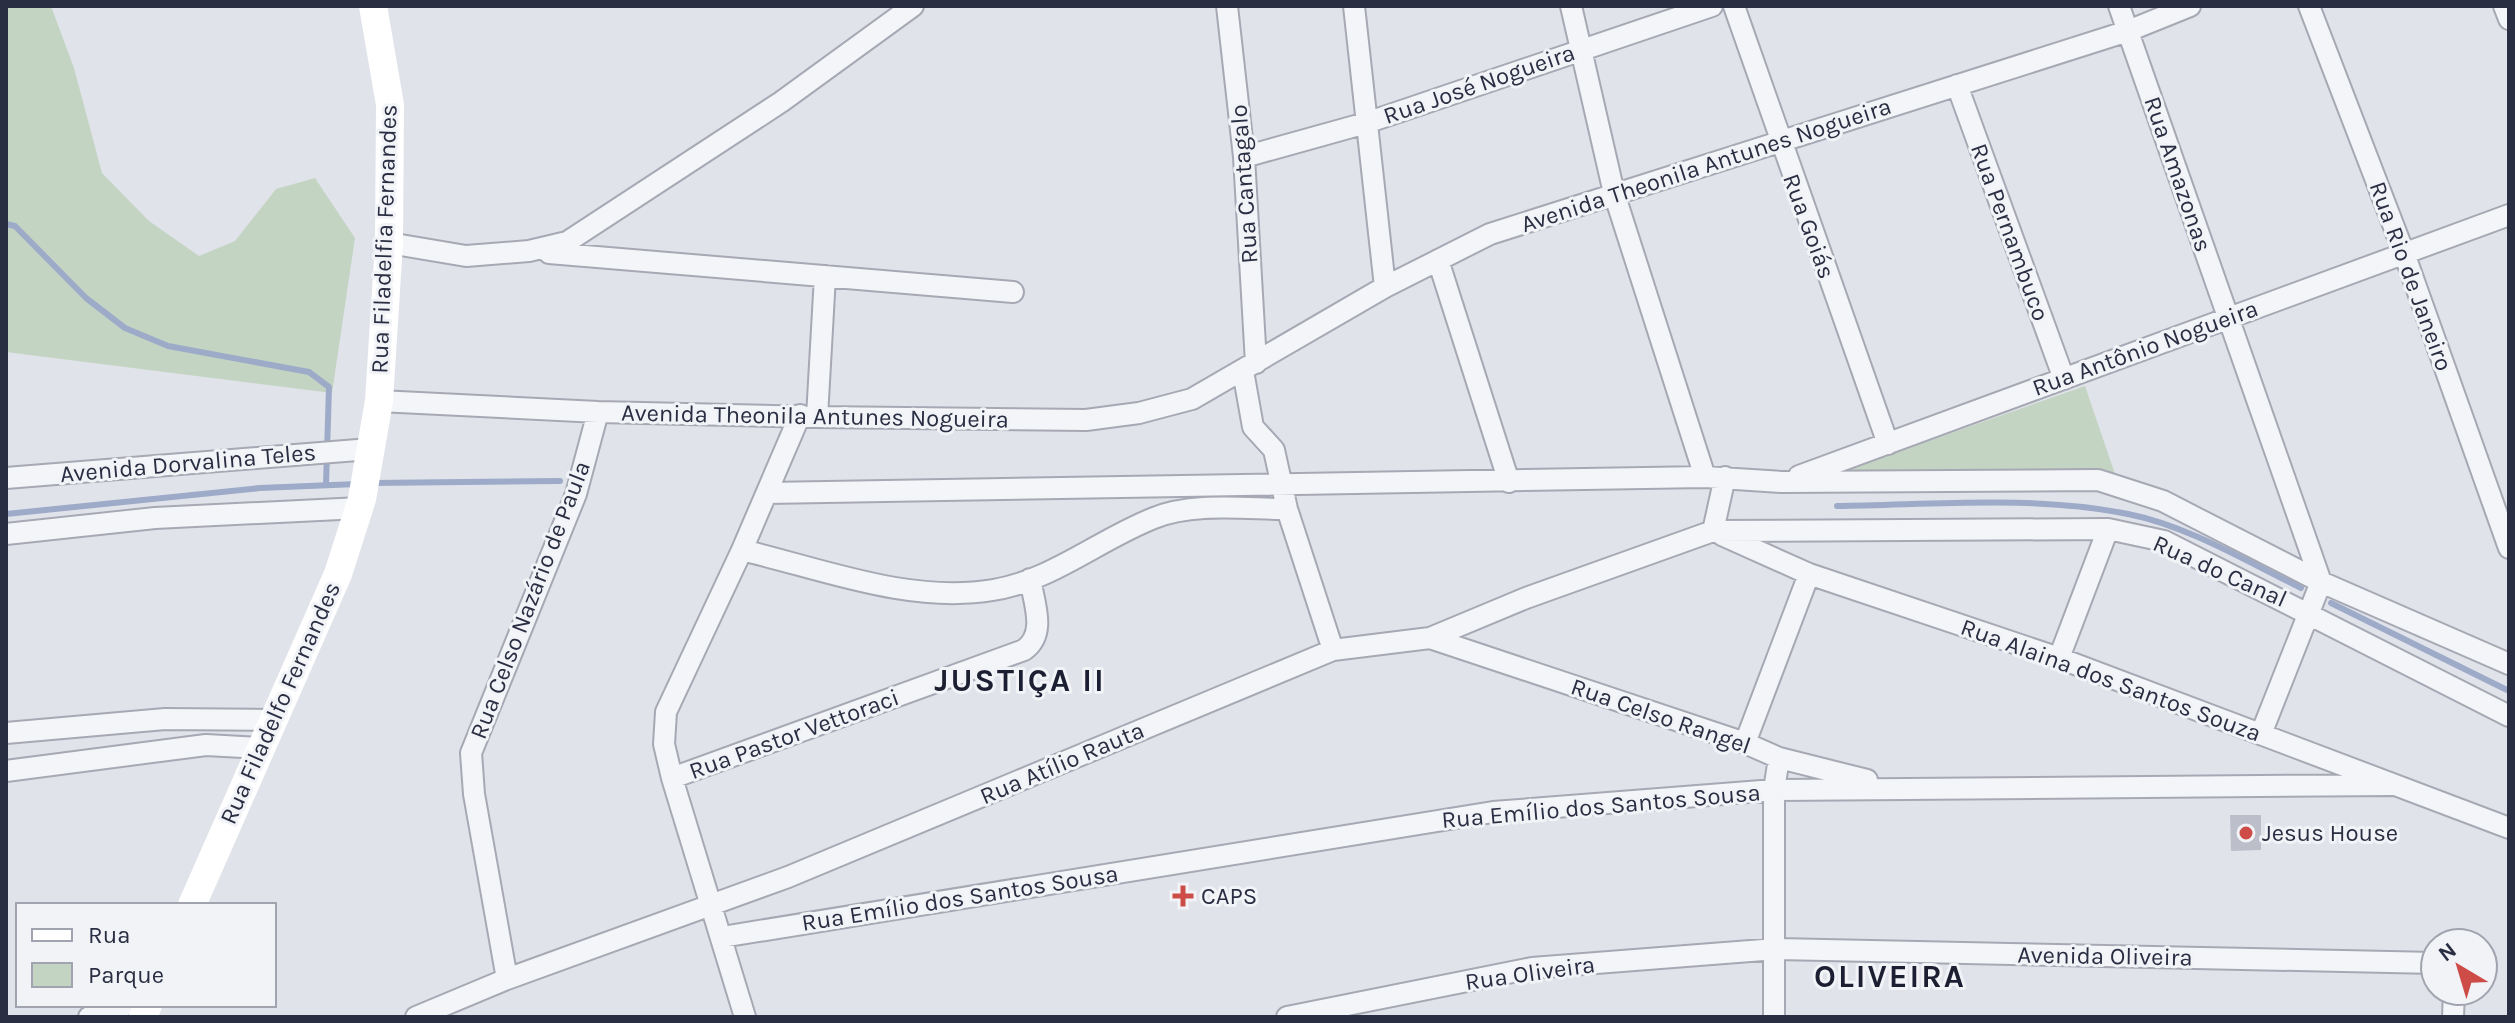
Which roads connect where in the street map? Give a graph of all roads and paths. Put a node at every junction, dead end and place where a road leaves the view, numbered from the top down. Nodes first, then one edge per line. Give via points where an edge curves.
1 (373, 6) edge
2 (913, 6) edge
3 (1227, 6) edge
4 (1354, 6) edge
5 (1571, 6) edge
6 (1712, 6) edge
7 (1734, 6) edge
8 (2119, 6) edge
9 (2190, 6) edge
10 (2309, 6) edge
11 (2504, 6) edge
12 (2509, 19) edge
13 (2128, 31) junction
14 (1581, 48) junction
15 (1957, 85) junction
16 (1366, 123) junction
17 (1779, 140) junction
18 (1244, 157) junction
19 (1614, 193) junction
20 (2509, 215) edge
21 (389, 243) junction
22 (529, 251) junction
23 (2404, 253) junction
24 (1438, 260) junction
25 (825, 276) junction
26 (1385, 287) junction
27 (1013, 292) dead end
28 (2227, 318) junction
29 (1249, 367) junction
30 (2064, 379) junction
31 (379, 401) junction
32 (598, 412) junction
33 (809, 416) junction
34 (1888, 444) junction
35 (1715, 477) junction
36 (6, 478) edge
37 (365, 482) junction
38 (1509, 482) junction
39 (1782, 482) junction
40 (1281, 487) junction
41 (767, 493) junction
42 (1287, 509) junction
43 (2108, 529) junction
44 (1713, 531) junction
45 (6, 534) edge
46 (2509, 548) edge
47 (742, 550) junction
48 (1809, 574) junction
49 (1030, 579) junction
50 (2321, 582) junction
51 (2309, 612) junction
52 (1430, 638) junction
53 (1333, 650) junction
54 (2059, 658) junction
55 (2509, 664) edge
56 (2509, 716) edge
57 (272, 720) junction
58 (6, 733) edge
59 (2261, 734) junction
60 (1745, 743) junction
61 (260, 748) junction
62 (1779, 758) junction
63 (6, 771) edge
64 (672, 778) junction
65 (2393, 785) junction
66 (1894, 787) junction
67 (1774, 790) junction
68 (2509, 828) edge
69 (193, 903) edge
70 (713, 903) junction
71 (722, 937) junction
72 (1776, 949) junction
73 (2419, 963) edge
74 (507, 979) junction
75 (120, 1007) edge
76 (89, 1017) edge
77 (416, 1017) edge
78 (745, 1017) edge
79 (1287, 1017) edge
80 (1774, 1017) edge

1 - 21 main road, Rua Filadelfia Fernandes via 390,105
2 - 22 street via 600,223 567,242
3 - 18 street, Rua Cantagalo
4 - 16 street
5 - 14 street
6 - 14 street, Rua José Nogueira
7 - 17 street, Rua Goiás
8 - 13 street, Rua Amazonas
9 - 13 street, Avenida Theonila Antunes Nogueira
10 - 23 street, Rua Rio de Janeiro
11 - 12 street
13 - 15 street, Avenida Theonila Antunes Nogueira
13 - 28 street, Rua Amazonas
14 - 16 street, Rua José Nogueira
14 - 19 street
15 - 17 street, Avenida Theonila Antunes Nogueira
15 - 30 street, Rua Pernambuco
16 - 18 street, Rua José Nogueira
16 - 26 street
17 - 19 street, Avenida Theonila Antunes Nogueira
17 - 34 street, Rua Goiás
18 - 29 street, Rua Cantagalo
19 - 24 street, Avenida Theonila Antunes Nogueira via 1490,234
19 - 35 street
20 - 23 street, Rua Antônio Nogueira
21 - 22 street via 466,256
21 - 31 main road, Rua Filadelfia Fernandes
22 - 25 street
23 - 28 street, Rua Antônio Nogueira
23 - 46 street, Rua Rio de Janeiro
24 - 26 street, Avenida Theonila Antunes Nogueira
24 - 38 street
25 - 27 street
25 - 33 street
26 - 29 street, Avenida Theonila Antunes Nogueira
28 - 30 street, Rua Antônio Nogueira
28 - 50 street, Rua Amazonas
29 - 33 street, Avenida Theonila Antunes Nogueira via 1192,399 1086,420
29 - 40 street via 1253,427 1274,450
30 - 34 street, Rua Antônio Nogueira
31 - 32 street, Avenida Theonila Antunes Nogueira
31 - 37 main road, Rua Filadelfia Fernandes
32 - 33 street, Avenida Theonila Antunes Nogueira
32 - 74 street, Rua Celso Nazário de Paula via 576,494 471,753
33 - 41 street
34 - 39 street, Rua Antônio Nogueira
35 - 38 street
35 - 39 street
35 - 44 street
36 - 37 street, Avenida Dorvalina Teles via 337,451
37 - 45 street via 155,518
37 - 57 main road, Rua Filadelfo Fernandes via 338,574
38 - 40 street
39 - 50 street, Rua do Canal via 2098,480 2163,501
40 - 41 street
40 - 42 street
41 - 47 street
42 - 49 street via 1186,510 1155,517
42 - 53 street
43 - 44 street, Rua do Canal
43 - 51 street, Rua do Canal via 2164,541
43 - 54 street
44 - 48 street, Rua Alaina dos Santos Souza
44 - 52 street, Rua Atílio Rauta
47 - 49 street via 930,592 996,590
47 - 64 street via 666,712 664,744
48 - 54 street, Rua Alaina dos Santos Souza
48 - 60 street
49 - 64 street, Rua Pastor Vettoraci via 1037,636 1024,650
50 - 51 street
50 - 55 street, Rua do Canal
51 - 56 street, Rua do Canal
51 - 59 street
52 - 53 street, Rua Atílio Rauta
52 - 60 street, Rua Celso Rangel
53 - 70 street, Rua Atílio Rauta via 803,871
54 - 59 street, Rua Alaina dos Santos Souza
57 - 58 street via 165,719
57 - 61 main road, Rua Filadelfo Fernandes
59 - 65 street, Rua Alaina dos Santos Souza
60 - 62 street, Rua Celso Rangel
61 - 63 street via 206,745
61 - 69 main road, Rua Filadelfo Fernandes
62 - 66 street, Rua Celso Rangel
62 - 67 street
64 - 70 street
65 - 66 street, Rua Emílio dos Santos Sousa
65 - 68 street, Rua Alaina dos Santos Souza
66 - 67 street, Rua Emílio dos Santos Sousa
67 - 71 street, Rua Emílio dos Santos Sousa via 1493,812
67 - 72 street
70 - 71 street
70 - 74 street, Rua Atílio Rauta
71 - 78 street
72 - 73 street, Avenida Oliveira
72 - 79 street, Rua Oliveira via 1532,968
72 - 80 street
74 - 77 street, Rua Atílio Rauta
75 - 76 street

